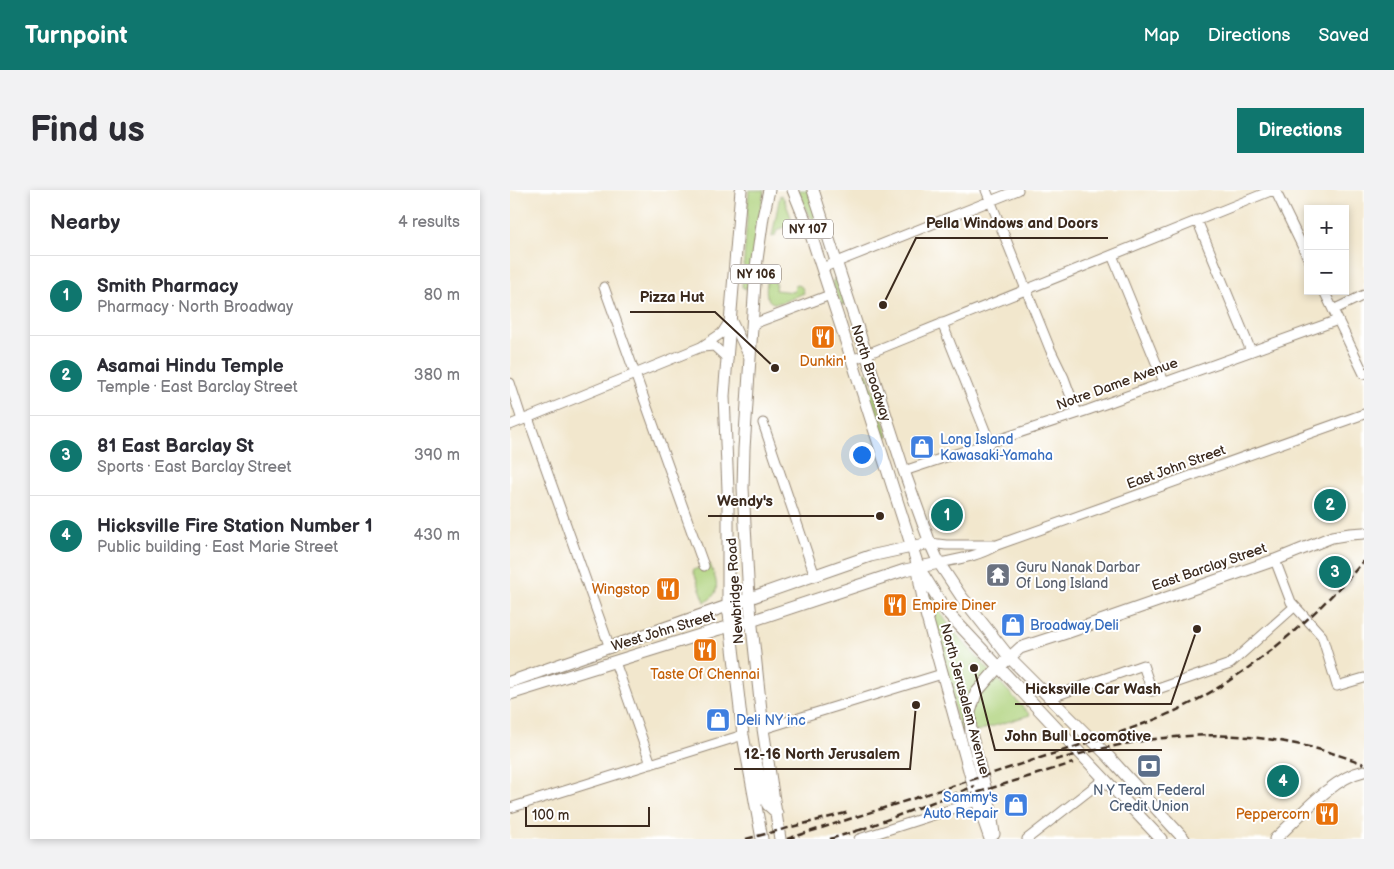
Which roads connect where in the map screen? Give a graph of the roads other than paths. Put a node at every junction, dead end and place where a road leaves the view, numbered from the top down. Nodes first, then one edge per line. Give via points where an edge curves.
1 (741, 190) edge
2 (769, 190) edge
3 (793, 190) edge
4 (813, 190) edge
5 (986, 190) edge
6 (1018, 190) edge
7 (1274, 190) edge
8 (991, 201) junction
9 (1197, 220) junction
10 (1304, 250) edge
11 (1112, 255) junction
12 (836, 263) junction
13 (822, 268) junction
14 (604, 287) dead end
15 (1026, 290) junction
16 (830, 295) junction
17 (1326, 295) edge
18 (1364, 295) edge
19 (1333, 310) junction
20 (730, 319) junction
21 (1338, 320) junction
22 (942, 323) junction
23 (753, 324) junction
24 (701, 347) junction
25 (1251, 351) junction
26 (866, 354) junction
27 (728, 359) junction
28 (750, 359) junction
29 (852, 360) junction
30 (636, 374) junction
31 (1364, 374) edge
32 (1164, 382) junction
33 (510, 383) edge
34 (1077, 413) junction
35 (1364, 414) edge
36 (525, 419) junction
37 (762, 423) dead end
38 (510, 425) edge
39 (990, 444) junction
40 (904, 472) junction
41 (1364, 526) edge
42 (1364, 533) edge
43 (1350, 534) junction
44 (930, 543) junction
45 (997, 545) junction
46 (912, 546) junction
47 (1275, 560) junction
48 (939, 563) junction
49 (704, 566) dead end
50 (918, 566) junction
51 (815, 576) junction
52 (749, 598) junction
53 (728, 605) junction
54 (1294, 607) junction
55 (751, 621) junction
56 (730, 626) junction
57 (610, 648) junction
58 (1010, 658) junction
59 (615, 662) junction
60 (1000, 667) junction
61 (942, 674) junction
62 (1364, 678) edge
63 (511, 688) edge
64 (1049, 698) junction
65 (763, 728) junction
66 (743, 735) junction
67 (745, 748) junction
68 (651, 764) junction
69 (1364, 771) edge
70 (1104, 780) junction
71 (978, 805) junction
72 (510, 808) edge
73 (776, 813) junction
74 (762, 839) edge
75 (780, 839) edge
76 (859, 839) edge
77 (990, 839) edge
78 (994, 839) edge
79 (1027, 839) edge
80 (1161, 839) edge
81 (1184, 839) edge
82 (1275, 839) edge

1 - 20 main road, NY 106
2 - 23 main road, Newbridge Road / NY 106 via 756,267
3 - 13 main road, North Broadway / NY 107
4 - 12 main road, North Broadway / NY 107
5 - 8 street
6 - 8 street
7 - 9 street
7 - 10 street
8 - 12 street
8 - 15 street
9 - 11 street
9 - 25 street
11 - 15 street
11 - 32 street
12 - 13 street
12 - 26 main road, North Broadway / NY 107
13 - 16 main road, North Broadway / NY 107
14 - 30 street
15 - 22 street
15 - 34 street
16 - 23 street
16 - 29 main road, North Broadway / NY 107
17 - 19 street
18 - 19 street
19 - 21 street
20 - 24 street via 722,333
20 - 27 main road, NY 106
20 - 28 street
21 - 25 street, Notre Dame Avenue
21 - 31 street
22 - 26 street
22 - 39 street
23 - 28 main road, Newbridge Road / NY 106
24 - 27 street via 714,346
24 - 30 street
25 - 32 street, Notre Dame Avenue
26 - 29 street
26 - 40 main road, North Broadway / NY 107
27 - 53 main road, NY 106 via 724,396
28 - 52 main road, Newbridge Road / NY 106 via 743,488
29 - 46 main road, North Broadway / NY 107
30 - 36 street
30 - 49 street
32 - 34 street, Notre Dame Avenue
33 - 36 street
34 - 39 street, Notre Dame Avenue
35 - 45 street, East John Street
36 - 38 street
36 - 57 street
37 - 51 street
39 - 40 street, Notre Dame Avenue
40 - 44 main road, North Broadway / NY 107
41 - 43 street
42 - 43 main road, East Barclay Street
43 - 47 main road, East Barclay Street via 1332,537
44 - 45 street, East John Street
44 - 46 main road, West John Street
44 - 48 main road, North Broadway / NY 107
45 - 48 street, East John Street via 990,550
46 - 50 main road, North Broadway / NY 107
46 - 51 main road, West John Street via 870,556
47 - 54 street
47 - 58 main road, East Barclay Street via 1020,648
48 - 50 main road, West John Street
48 - 58 main road, NY 107
50 - 55 main road, West John Street
50 - 60 main road, NY 107 via 946,610
50 - 61 main road, North Jerusalem Avenue via 926,614
51 - 52 main road, West John Street
52 - 53 main road, West John Street
52 - 55 main road, Newbridge Road / NY 106
53 - 56 main road, NY 106
53 - 57 main road, West John Street
54 - 62 street via 1322,636 1337,686
54 - 64 street via 1230,664 1152,692 1142,664
55 - 56 main road, West John Street
55 - 65 main road, Newbridge Road / NY 106
56 - 59 main road, West John Street
56 - 66 main road, NY 106
57 - 63 main road, West John Street
58 - 60 main road, East Barclay Street
58 - 64 main road, NY 107
59 - 63 main road, West John Street
59 - 68 street
60 - 70 main road, NY 107
60 - 78 main road, East Barclay Street via 976,693 970,712 970,733 990,806
61 - 65 street
61 - 71 main road, North Jerusalem Avenue
64 - 81 main road, NY 107 via 1109,757
65 - 73 main road, Newbridge Road / NY 106
66 - 67 main road, NY 106
66 - 68 street
67 - 73 main road via 756,762 765,799
67 - 74 main road, NY 106
68 - 72 street
69 - 82 main road via 1332,787
70 - 79 street
70 - 80 main road, NY 107
71 - 76 street
71 - 77 main road, North Jerusalem Avenue
73 - 75 main road, Newbridge Road / NY 106

